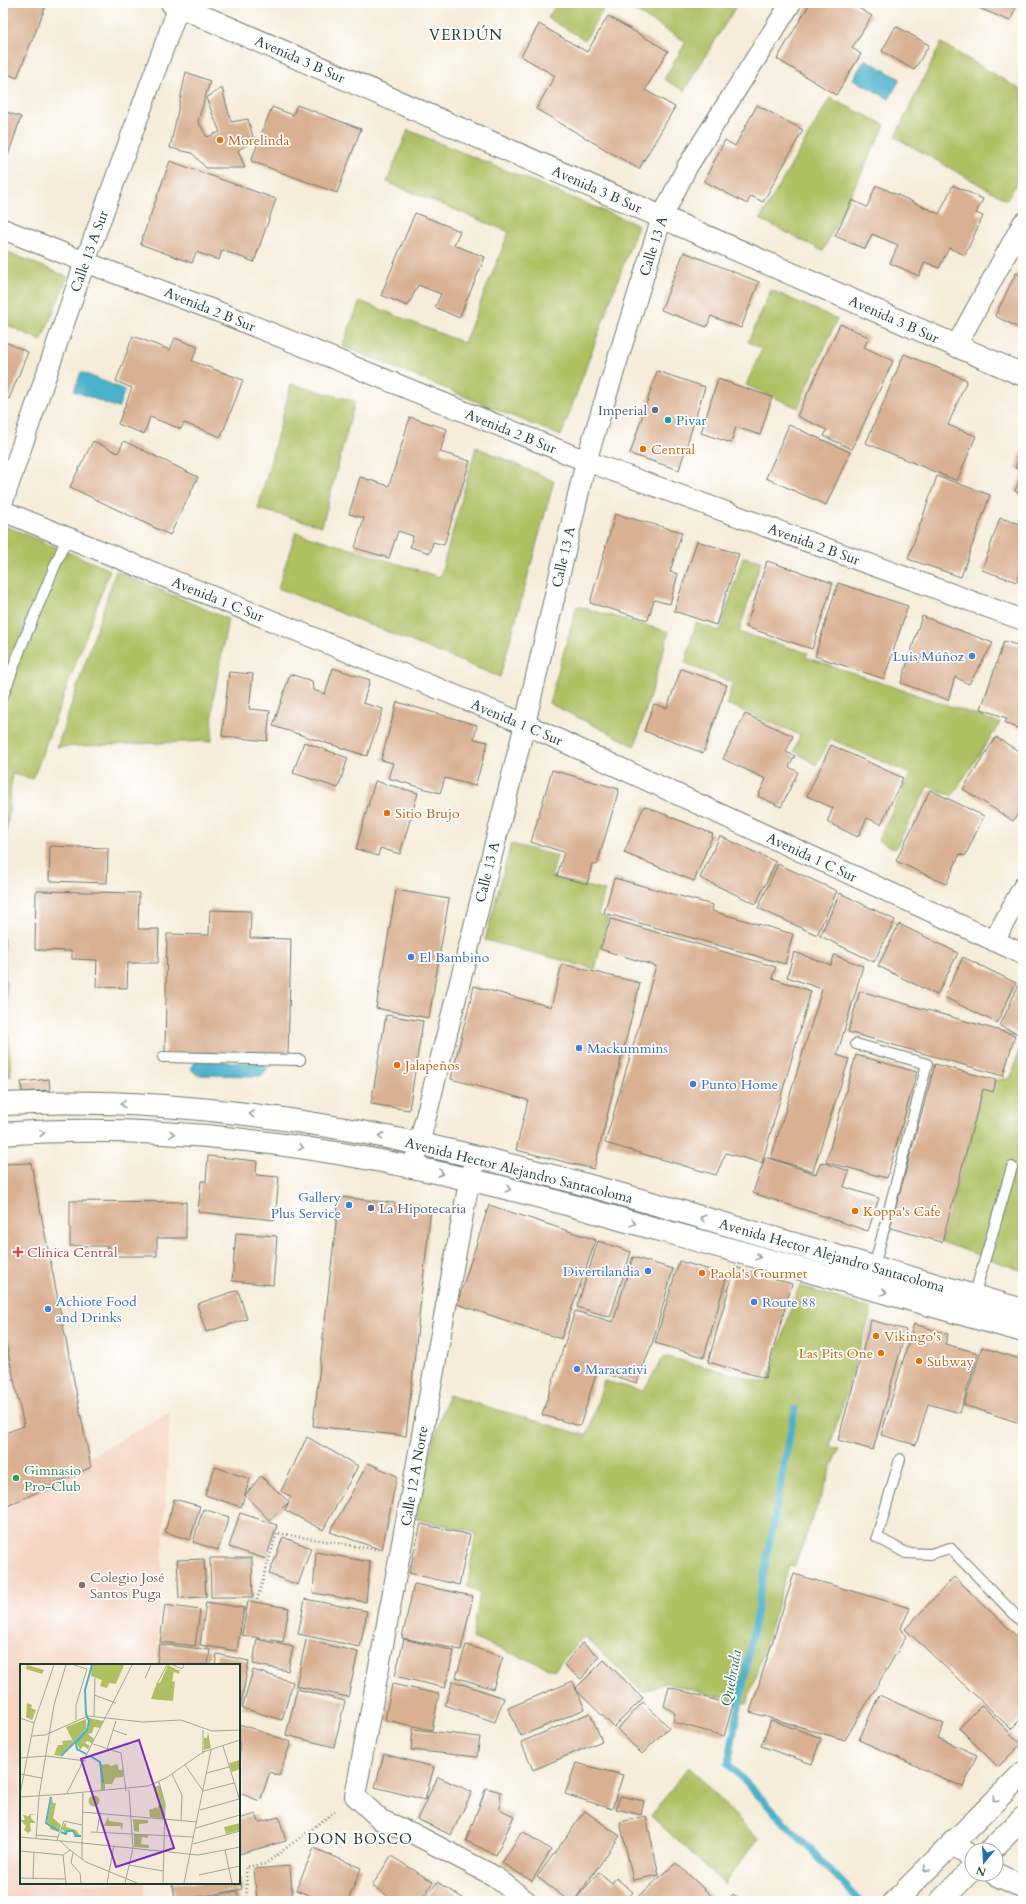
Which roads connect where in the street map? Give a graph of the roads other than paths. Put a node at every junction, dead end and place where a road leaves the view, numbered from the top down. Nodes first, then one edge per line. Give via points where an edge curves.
1 (790, 3) edge
2 (177, 4) edge
3 (662, 217) junction
4 (1023, 223) edge
5 (3, 229) edge
6 (85, 262) junction
7 (956, 346) junction
8 (1023, 375) edge
9 (586, 461) junction
10 (3, 501) edge
11 (3, 511) edge
12 (67, 537) junction
13 (1023, 620) edge
14 (3, 696) edge
15 (525, 724) junction
16 (1023, 887) edge
17 (994, 941) junction
18 (1023, 954) edge
19 (856, 1044) dead end
20 (163, 1057) dead end
21 (300, 1060) dead end
22 (3, 1104) edge
23 (3, 1134) edge
24 (419, 1144) junction
25 (476, 1156) junction
26 (1012, 1167) dead end
27 (413, 1168) junction
28 (470, 1179) junction
29 (874, 1267) junction
30 (974, 1296) junction
31 (1023, 1310) edge
32 (1023, 1331) edge
33 (900, 1459) dead end
34 (1023, 1623) edge
35 (1023, 1773) edge
36 (1023, 1818) edge
37 (953, 1841) junction
38 (999, 1842) edge
39 (964, 1851) edge
40 (964, 1877) edge
41 (1004, 1878) edge
42 (1023, 1887) edge
43 (526, 1901) edge
44 (895, 1901) edge
45 (941, 1901) edge

1 - 3 street, Calle 13 A via 687,167
2 - 3 main road, Avenida 3 B Sur
2 - 6 street, Calle 13 A Sur
3 - 7 main road, Avenida 3 B Sur
3 - 9 street, Calle 13 A
4 - 7 street
5 - 6 street, Avenida 2 B Sur
6 - 9 street, Avenida 2 B Sur via 203,306
6 - 10 street, Calle 13 A Sur
7 - 8 main road, Avenida 3 B Sur
9 - 13 street, Avenida 2 B Sur
9 - 15 street, Calle 13 A
11 - 12 street, Avenida 1 C Sur
12 - 14 lane
12 - 15 street, Avenida 1 C Sur
15 - 17 street, Avenida 1 C Sur
15 - 24 street, Calle 13 A
16 - 17 street
17 - 18 street, Avenida 1 C Sur
19 - 29 lane via 927,1064
20 - 21 lane
24 -> 22 main road, Avenida Hector Alejandro Santacoloma via 298,1120 231,1112 147,1105
23 -> 27 main road, Avenida Hector Alejandro Santacoloma via 91,1131 252,1140 333,1152
24 - 25 main road, Avenida Hector Alejandro Santacoloma
24 - 27 street, Calle 13 A
25 - 28 street, Calle 12 A Norte
29 -> 25 main road, Avenida Hector Alejandro Santacoloma
26 - 30 lane
27 -> 28 main road, Avenida Hector Alejandro Santacoloma
28 -> 32 main road, Avenida Hector Alejandro Santacoloma
28 - 43 street, Calle 12 A Norte via 355,1796 381,1820 414,1834 494,1876
29 - 30 main road, Avenida Hector Alejandro Santacoloma
30 - 31 main road, Avenida Hector Alejandro Santacoloma
33 - 34 lane via 877,1537 906,1553 930,1554 950,1548
35 -> 37 main road
36 - 38 main road
37 - 39 main road
37 -> 44 main road
40 - 45 main road
41 - 42 main road

